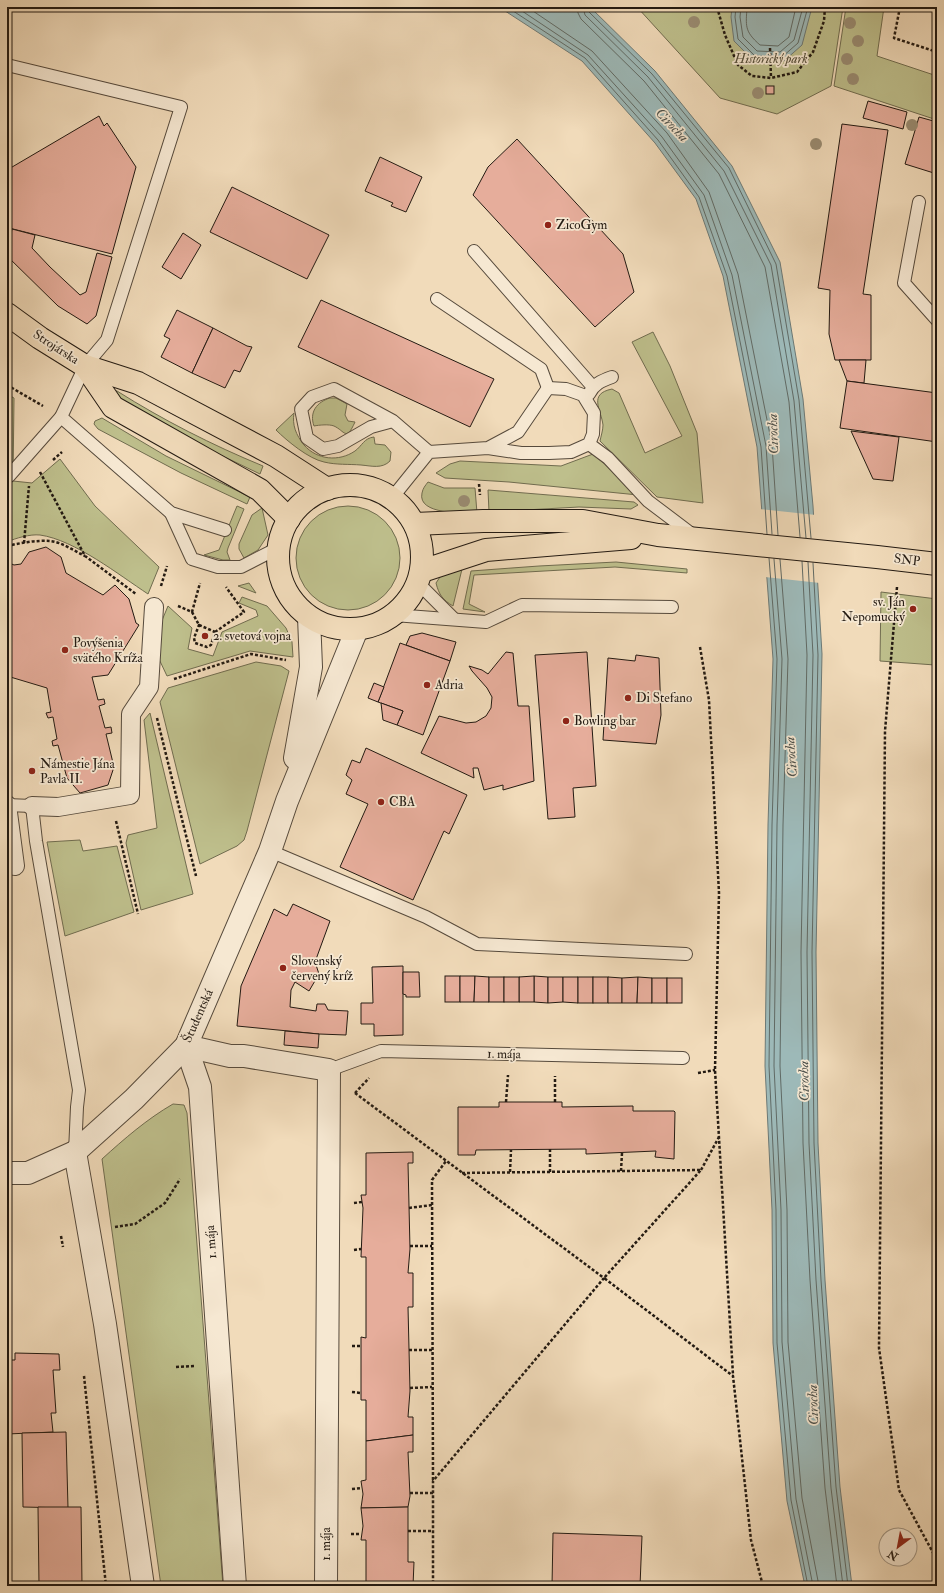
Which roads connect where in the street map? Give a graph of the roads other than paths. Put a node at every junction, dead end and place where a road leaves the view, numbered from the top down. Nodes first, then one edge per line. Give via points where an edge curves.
1 (7, 65) edge
2 (919, 202) dead end
3 (474, 251) dead end
4 (438, 299) dead end
5 (7, 314) edge
6 (937, 320) edge
7 (85, 366) junction
8 (612, 377) dead end
9 (593, 387) junction
10 (548, 388) junction
11 (586, 401) junction
12 (61, 417) junction
13 (393, 421) junction
14 (589, 444) junction
15 (488, 448) junction
16 (429, 452) junction
17 (9, 476) dead end
18 (327, 489) junction
19 (392, 498) junction
20 (171, 513) junction
21 (289, 519) junction
22 (415, 524) junction
23 (225, 530) dead end
24 (658, 535) junction
25 (699, 540) junction
26 (278, 548) junction
27 (937, 564) edge
28 (420, 577) junction
29 (161, 601) road end
30 (672, 607) dead end
31 (394, 615) junction
32 (309, 617) junction
33 (454, 619) junction
34 (357, 629) junction
35 (287, 801) junction
36 (7, 805) edge
37 (32, 806) junction
38 (270, 851) junction
39 (15, 866) dead end
40 (686, 954) dead end
41 (186, 1046) junction
42 (683, 1058) dead end
43 (329, 1070) junction
44 (75, 1152) junction
45 (7, 1173) edge
46 (143, 1586) edge
47 (235, 1586) edge
48 (326, 1586) edge

1 - 7 lane via 181,107 107,340
2 - 6 lane via 904,283
3 - 9 lane
4 - 10 lane via 541,369
5 - 7 main road, Strojárska
7 - 12 lane
7 - 18 main road via 138,383 276,456
7 - 21 main road via 113,407 260,490
8 - 9 lane
9 - 11 lane
10 - 11 lane via 572,391 583,395
10 - 15 lane via 518,432
11 - 14 lane via 594,413 593,434
12 - 17 lane
12 - 20 lane
13 - 13 lane via 334,389 312,396 301,409 307,438 323,449 338,446 371,427
13 - 16 lane
14 - 15 lane via 572,452 549,453 521,453
14 - 25 lane via 608,458 648,501
15 - 16 lane
16 - 19 lane
18 - 19 main road via 360,485
18 - 21 main road via 299,506
19 - 22 main road
20 - 23 lane
20 - 26 lane via 192,559 218,567 240,567
21 - 26 main road
22 - 24 main road via 583,521
22 - 28 main road via 422,547
24 - 25 main road
24 - 28 main road via 486,550
25 - 27 main road, SNP
26 - 32 main road via 281,579 288,594
28 - 31 main road via 412,595
28 - 33 lane
29 - 37 street via 149,687 131,714 130,795 58,807
30 - 33 lane via 522,604 486,622
31 - 33 lane
31 - 34 main road via 377,624
32 - 34 main road via 332,627
32 - 35 street via 311,667
34 - 35 street
35 - 38 street, Študentská
36 - 37 lane
36 - 39 street
37 - 44 lane via 79,1090
38 - 40 lane via 426,917 477,944
38 - 41 street, Študentská
41 - 43 street, 1. mája via 230,1056
41 - 44 street, Študentská via 134,1099
41 - 47 street, 1. mája via 200,1087
42 - 43 lane, 1. mája via 381,1051
43 - 48 street, 1. mája
44 - 45 street, Študentská via 28,1173
44 - 46 street via 105,1324

